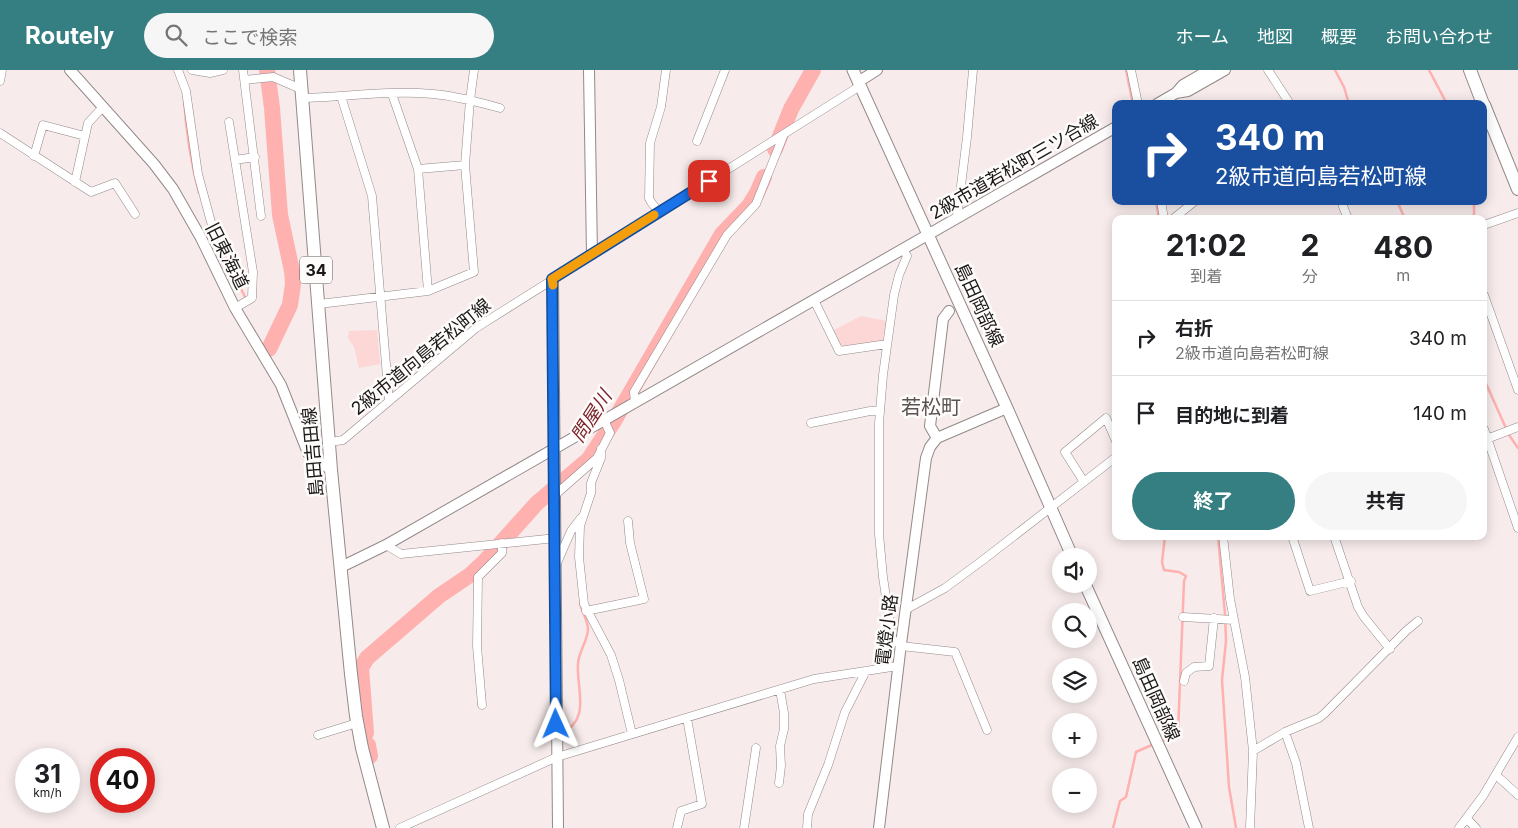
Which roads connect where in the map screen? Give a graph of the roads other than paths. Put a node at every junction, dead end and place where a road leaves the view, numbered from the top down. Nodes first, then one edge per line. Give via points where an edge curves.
1 (2, 70) edge
2 (70, 70) edge
3 (178, 70) edge
4 (192, 70) edge
5 (223, 70) edge
6 (244, 70) edge
7 (300, 70) edge
8 (474, 70) edge
9 (589, 70) edge
10 (666, 70) edge
11 (725, 70) edge
12 (853, 70) edge
13 (877, 70) edge
14 (973, 70) edge
15 (1131, 70) edge
16 (1209, 70) edge
17 (1225, 70) edge
18 (1268, 70) edge
19 (1470, 70) edge
20 (245, 80) junction
21 (0, 81) edge
22 (859, 84) junction
23 (1176, 93) junction
24 (302, 94) junction
25 (392, 94) junction
26 (342, 96) junction
27 (470, 100) junction
28 (1137, 100) edge
29 (1164, 100) edge
30 (1287, 100) edge
31 (1482, 100) edge
32 (103, 107) junction
33 (500, 108) dead end
34 (1487, 112) edge
35 (229, 122) dead end
36 (1112, 129) edge
37 (0, 133) edge
38 (784, 134) junction
39 (85, 136) junction
40 (697, 141) dead end
41 (34, 156) junction
42 (255, 157) junction
43 (235, 160) junction
44 (465, 165) junction
45 (418, 169) junction
46 (75, 182) junction
47 (1518, 189) edge
48 (1190, 205) edge
49 (659, 212) junction
50 (1518, 212) edge
51 (135, 214) dead end
52 (1178, 215) edge
53 (261, 216) dead end
54 (957, 218) junction
55 (211, 222) dead end
56 (1487, 224) edge
57 (927, 235) junction
58 (903, 249) junction
59 (592, 254) junction
60 (552, 279) junction
61 (428, 290) junction
62 (380, 297) junction
63 (814, 300) junction
64 (1487, 303) edge
65 (319, 304) junction
66 (235, 308) junction
67 (949, 311) dead end
68 (887, 344) junction
69 (1518, 390) edge
70 (389, 401) junction
71 (635, 402) junction
72 (1007, 408) junction
73 (880, 411) junction
74 (604, 420) junction
75 (811, 423) dead end
76 (1518, 427) edge
77 (1112, 432) edge
78 (937, 438) junction
79 (1487, 438) edge
80 (330, 442) junction
81 (1487, 444) edge
82 (602, 448) junction
83 (554, 449) junction
84 (1112, 460) edge
85 (331, 470) junction
86 (1084, 482) junction
87 (555, 495) junction
88 (1050, 508) junction
89 (584, 515) junction
90 (628, 521) dead end
91 (1518, 528) edge
92 (556, 538) junction
93 (1223, 540) edge
94 (1293, 540) edge
95 (1336, 540) edge
96 (502, 544) junction
97 (386, 545) junction
98 (1068, 548) edge
99 (556, 564) junction
100 (341, 567) junction
101 (1351, 581) junction
102 (1089, 593) edge
103 (905, 610) junction
104 (586, 611) junction
105 (1184, 616) dead end
106 (1214, 618) junction
107 (1234, 620) junction
108 (1418, 621) dead end
109 (901, 645) junction
110 (1390, 648) junction
111 (898, 666) junction
112 (866, 671) junction
113 (1184, 681) dead end
114 (780, 690) junction
115 (482, 705) dead end
116 (687, 718) junction
117 (357, 723) junction
118 (987, 730) dead end
119 (1285, 732) junction
120 (632, 734) junction
121 (318, 735) dead end
122 (1517, 741) edge
123 (756, 748) dead end
124 (1253, 751) junction
125 (557, 757) junction
126 (1496, 775) junction
127 (778, 783) dead end
128 (1518, 795) edge
129 (1467, 819) junction
130 (383, 828) edge
131 (400, 828) edge
132 (558, 828) edge
133 (677, 828) edge
134 (744, 828) edge
135 (807, 828) edge
136 (879, 828) edge
137 (1196, 828) edge
138 (1250, 828) edge
139 (1309, 828) edge
140 (1459, 828) edge
141 (1476, 828) edge

1 - 21 street
2 - 32 street, 旧東海道
3 - 55 street via 186,91 198,174
4 - 5 street via 210,73
6 - 20 street
7 - 24 main road, 島田吉田線 / 34
8 - 27 street
9 - 59 street
10 - 49 street via 661,107 650,143 649,198
11 - 40 street
12 - 22 main road, 島田岡部線
13 - 22 street
14 - 54 street
15 - 28 street
16 - 23 street
17 - 23 street via 1188,91
18 - 30 street
19 - 31 main road
20 - 24 street via 273,77
20 - 42 street
22 - 38 street, 2級市道向島若松町線
22 - 57 main road, 島田岡部線
23 - 29 street
24 - 26 street
24 - 65 main road, 島田吉田線 / 34
25 - 26 street
25 - 27 street via 432,94
25 - 45 street
26 - 62 street via 372,196
27 - 33 street
27 - 44 street
32 - 39 street via 88,123
32 - 66 street, 旧東海道 via 173,189
34 - 47 main road
35 - 43 street
36 - 54 street, 2級市道若松町三ツ合線
37 - 41 street
38 - 49 street, 2級市道向島若松町線
38 - 71 street via 756,204 727,235 634,392
39 - 41 street via 43,125
39 - 46 street
41 - 46 street
42 - 43 street
42 - 53 street
43 - 66 street via 253,272 252,298
44 - 45 street
44 - 61 street via 474,272
45 - 61 street
46 - 51 street via 91,192 115,183
48 - 52 street
49 - 59 street, 2級市道向島若松町線
50 - 56 street
54 - 57 street, 2級市道若松町三ツ合線
57 - 58 street, 2級市道若松町三ツ合線
57 - 72 main road, 島田岡部線
58 - 63 street, 2級市道若松町三ツ合線
58 - 68 street via 907,256 894,295
59 - 60 street, 2級市道向島若松町線
60 - 70 street, 2級市道向島若松町線 via 476,328
60 - 83 street
61 - 62 street
62 - 65 street
62 - 70 street
63 - 68 street via 839,351
63 - 71 street, 2級市道若松町三ツ合線
64 - 69 street
65 - 80 main road, 島田吉田線 / 34
66 - 85 street, 旧東海道 via 281,385 308,453
67 - 78 street via 943,319 930,426
68 - 73 street
70 - 80 street, 2級市道向島若松町線 via 343,440
71 - 74 street, 2級市道若松町三ツ合線
72 - 78 street
72 - 88 main road, 島田岡部線
73 - 75 street
73 - 109 street via 880,551 892,638
74 - 82 street via 610,433
74 - 83 street, 2級市道若松町三ツ合線
76 - 79 street
77 - 86 street via 1106,418 1065,452
78 - 103 street, 電燈小路 via 926,458
80 - 85 main road, 島田吉田線 / 34
81 - 91 street
82 - 87 street via 597,458
82 - 89 street
83 - 87 street
83 - 97 street, 2級市道若松町三ツ合線
84 - 86 street
85 - 100 main road, 島田吉田線 / 34
86 - 88 street
87 - 92 street
88 - 98 main road, 島田岡部線
88 - 103 street via 944,588
89 - 99 street via 571,531
89 - 104 street via 580,526 579,557
90 - 104 street via 644,599
92 - 96 street
92 - 99 street
93 - 107 street
94 - 101 street via 1310,592
95 - 101 street
96 - 97 street via 401,554
96 - 115 street via 502,553 478,577 477,646
97 - 100 street, 2級市道若松町三ツ合線
99 - 125 street
100 - 117 main road, 島田吉田線 / 34
101 - 110 street via 1358,607
102 - 137 main road, 島田岡部線
103 - 109 street, 電燈小路
104 - 120 street via 611,655
105 - 106 street
106 - 107 street
106 - 113 street via 1209,666 1194,667 1186,673
107 - 124 street via 1245,677
108 - 110 street
109 - 111 street, 電燈小路
109 - 118 street via 954,652
110 - 119 street via 1325,714
111 - 112 street
111 - 136 street, 電燈小路
112 - 114 street via 814,679
112 - 135 street via 845,712 808,814
114 - 116 street
114 - 127 street via 784,721
116 - 120 street
116 - 133 street via 702,804 681,811
117 - 121 street
117 - 130 main road, 島田吉田線 / 34
119 - 124 street
119 - 139 street via 1296,763
120 - 125 street
122 - 126 street
123 - 134 street
124 - 138 street
125 - 131 street
125 - 132 street
126 - 128 street
126 - 129 street
129 - 140 street
129 - 141 street

